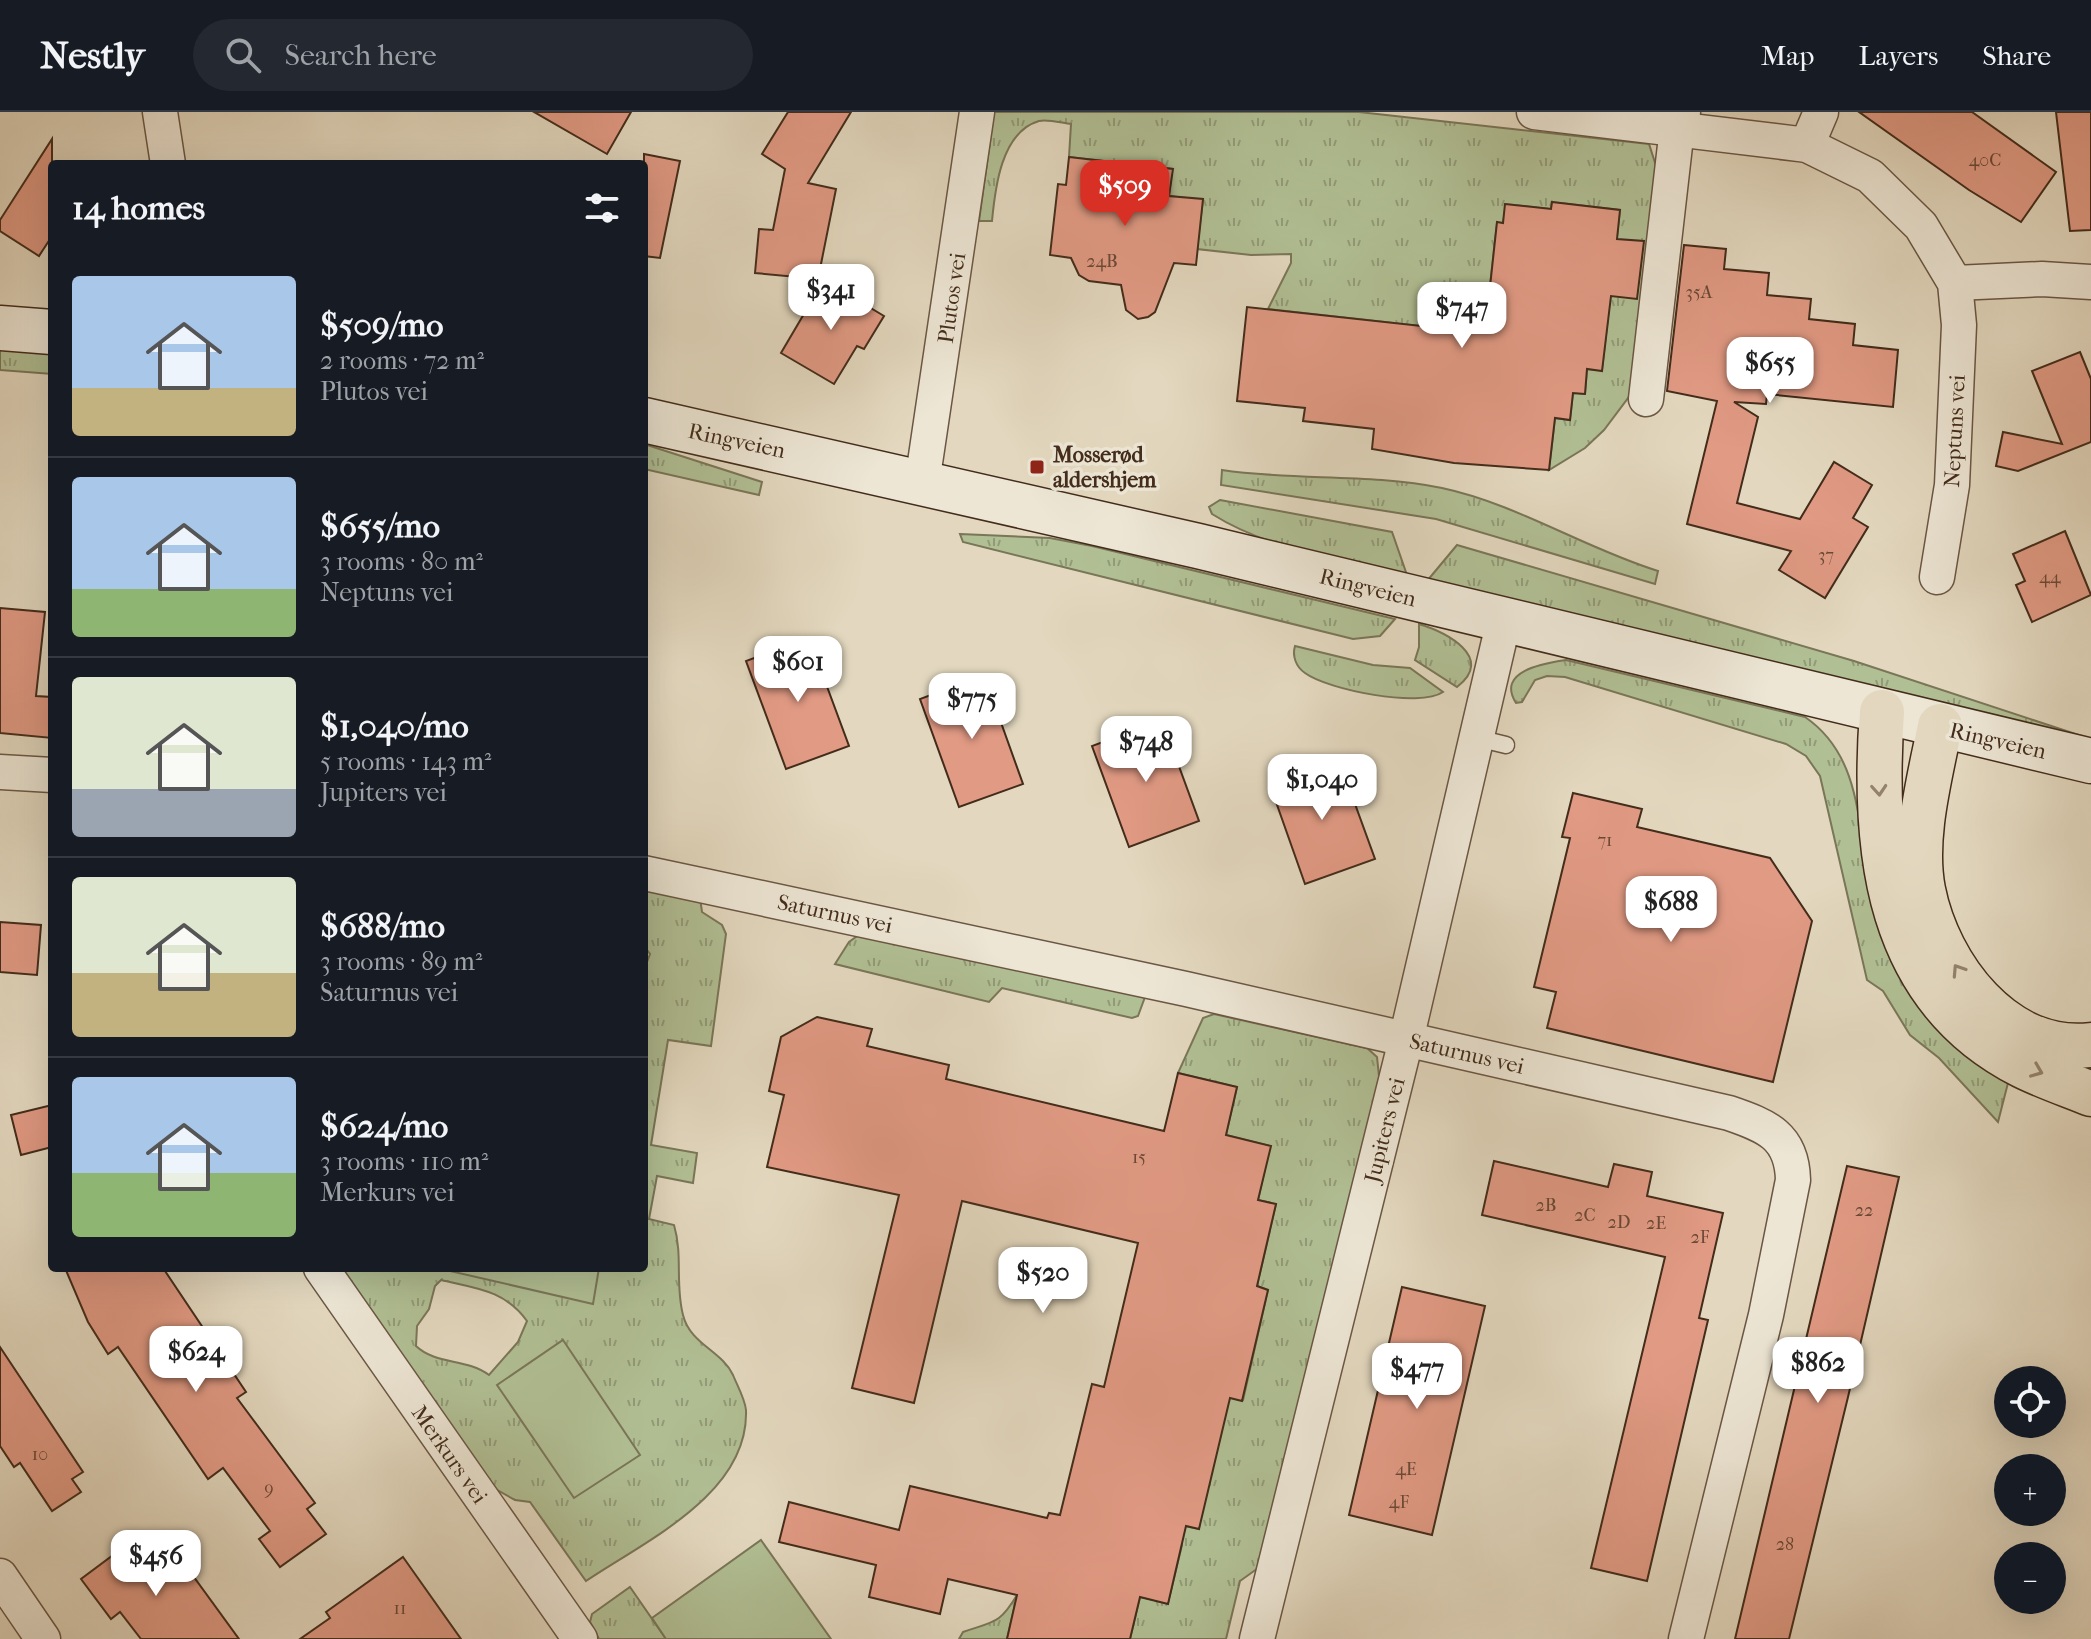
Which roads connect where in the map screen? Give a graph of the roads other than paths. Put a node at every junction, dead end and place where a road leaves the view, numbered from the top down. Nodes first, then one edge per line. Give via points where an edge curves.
1 (160, 112) edge
2 (977, 112) edge
3 (1534, 112) edge
4 (1821, 112) edge
5 (1680, 120) edge
6 (1807, 145) junction
7 (167, 160) edge
8 (2091, 282) edge
9 (1955, 283) junction
10 (0, 328) edge
11 (48, 332) edge
12 (1646, 399) dead end
13 (648, 421) edge
14 (922, 483) junction
15 (1937, 577) dead end
16 (1504, 620) junction
17 (1882, 712) junction
18 (1940, 726) junction
19 (2091, 761) edge
20 (0, 772) edge
21 (48, 775) edge
22 (648, 874) edge
23 (1406, 1040) junction
24 (2091, 1045) edge
25 (2091, 1094) edge
26 (324, 1272) edge
27 (0, 1576) edge
28 (43, 1639) edge
29 (580, 1639) edge
30 (1257, 1639) edge
31 (1686, 1639) edge

1 - 7 street
2 - 14 street, Plutos vei
3 - 5 street, Neptuns vei
4 - 6 street
5 - 6 street, Neptuns vei
5 - 12 street
6 - 9 street, Neptuns vei via 1870,176 1921,226
8 - 9 street
9 - 15 street, Neptuns vei via 1959,325 1952,485
10 - 11 main road
13 - 14 main road, Ringveien
14 - 16 main road, Ringveien
16 - 17 main road, Ringveien
16 - 23 street, Jupiters vei via 1492,742
17 - 18 main road, Ringveien
17 -> 25 main road via 1878,767 1886,883 1928,984 1967,1027 2022,1065
18 - 19 main road, Ringveien
24 -> 18 main road via 2071,1047 2004,1022 1976,997 1954,966 1922,888 1922,839
20 - 21 street
22 - 23 street, Saturnus vei
23 - 30 street, Jupiters vei
23 - 31 street, Saturnus vei via 1729,1113 1762,1124 1792,1158 1793,1180 1766,1315
26 - 29 street, Merkurs vei
27 - 28 street

